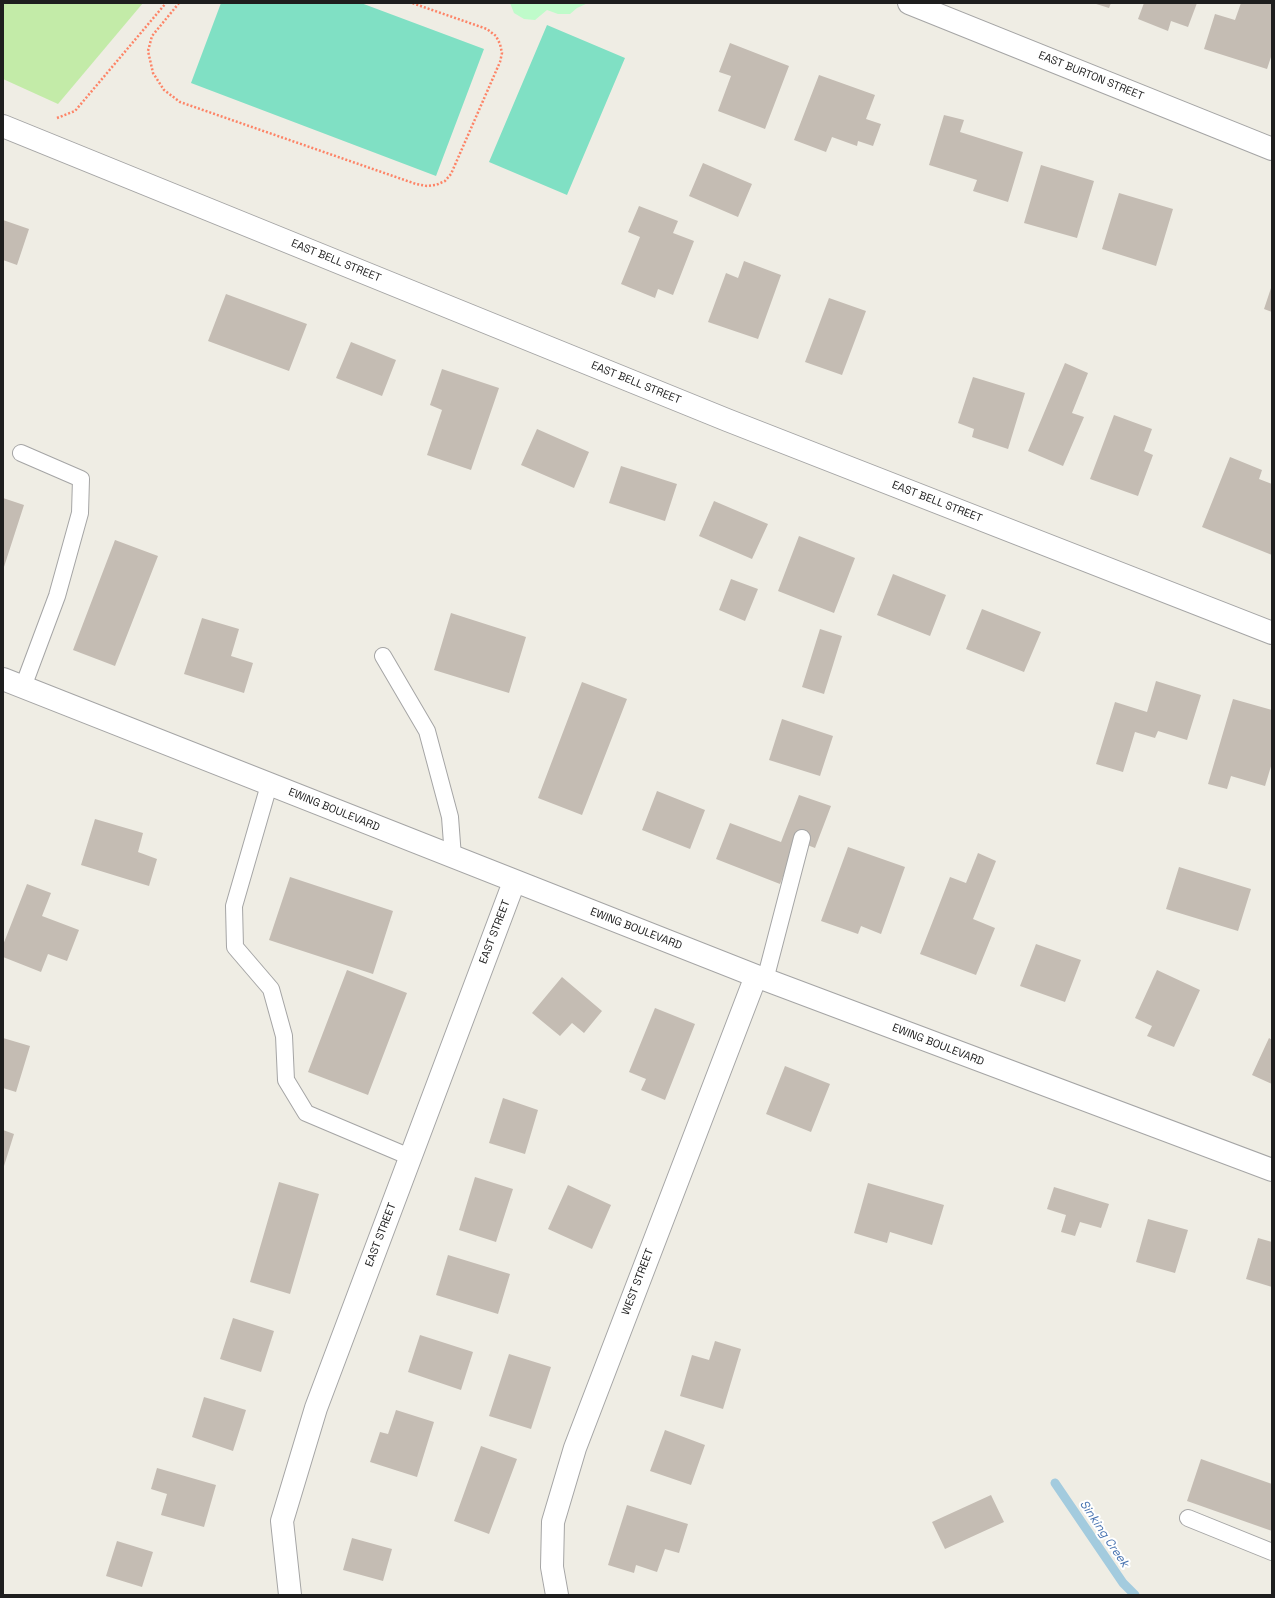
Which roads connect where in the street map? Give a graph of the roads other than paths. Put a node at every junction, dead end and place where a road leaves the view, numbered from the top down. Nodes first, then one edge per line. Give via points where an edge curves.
1 (909, 3) edge
2 (3, 126) edge
3 (1272, 149) edge
4 (22, 453) dead end
5 (1272, 633) edge
6 (383, 656) dead end
7 (3, 679) edge
8 (23, 687) junction
9 (269, 784) junction
10 (802, 838) dead end
11 (453, 857) junction
12 (514, 882) junction
13 (760, 978) junction
14 (410, 1157) junction
15 (1272, 1170) edge
16 (1188, 1518) dead end
17 (1272, 1552) edge
18 (290, 1595) edge
19 (557, 1595) edge

1 - 3 street, EAST BURTON STREET
2 - 5 street, EAST BELL STREET via 723,419
4 - 8 lane via 81,479 80,514 57,596
6 - 11 lane via 427,731 450,817
7 - 8 street, EWING BOULEVARD
8 - 9 street, EWING BOULEVARD
9 - 11 street, EWING BOULEVARD
9 - 14 lane via 234,906 235,947 271,989 284,1036 286,1080 306,1112
10 - 13 lane
11 - 12 street, EWING BOULEVARD
12 - 13 street, EWING BOULEVARD
12 - 14 street, EAST STREET
13 - 15 street, EWING BOULEVARD
13 - 19 street, WEST STREET via 575,1448 553,1522 552,1567
14 - 18 street, EAST STREET via 316,1408 282,1521
16 - 17 lane

